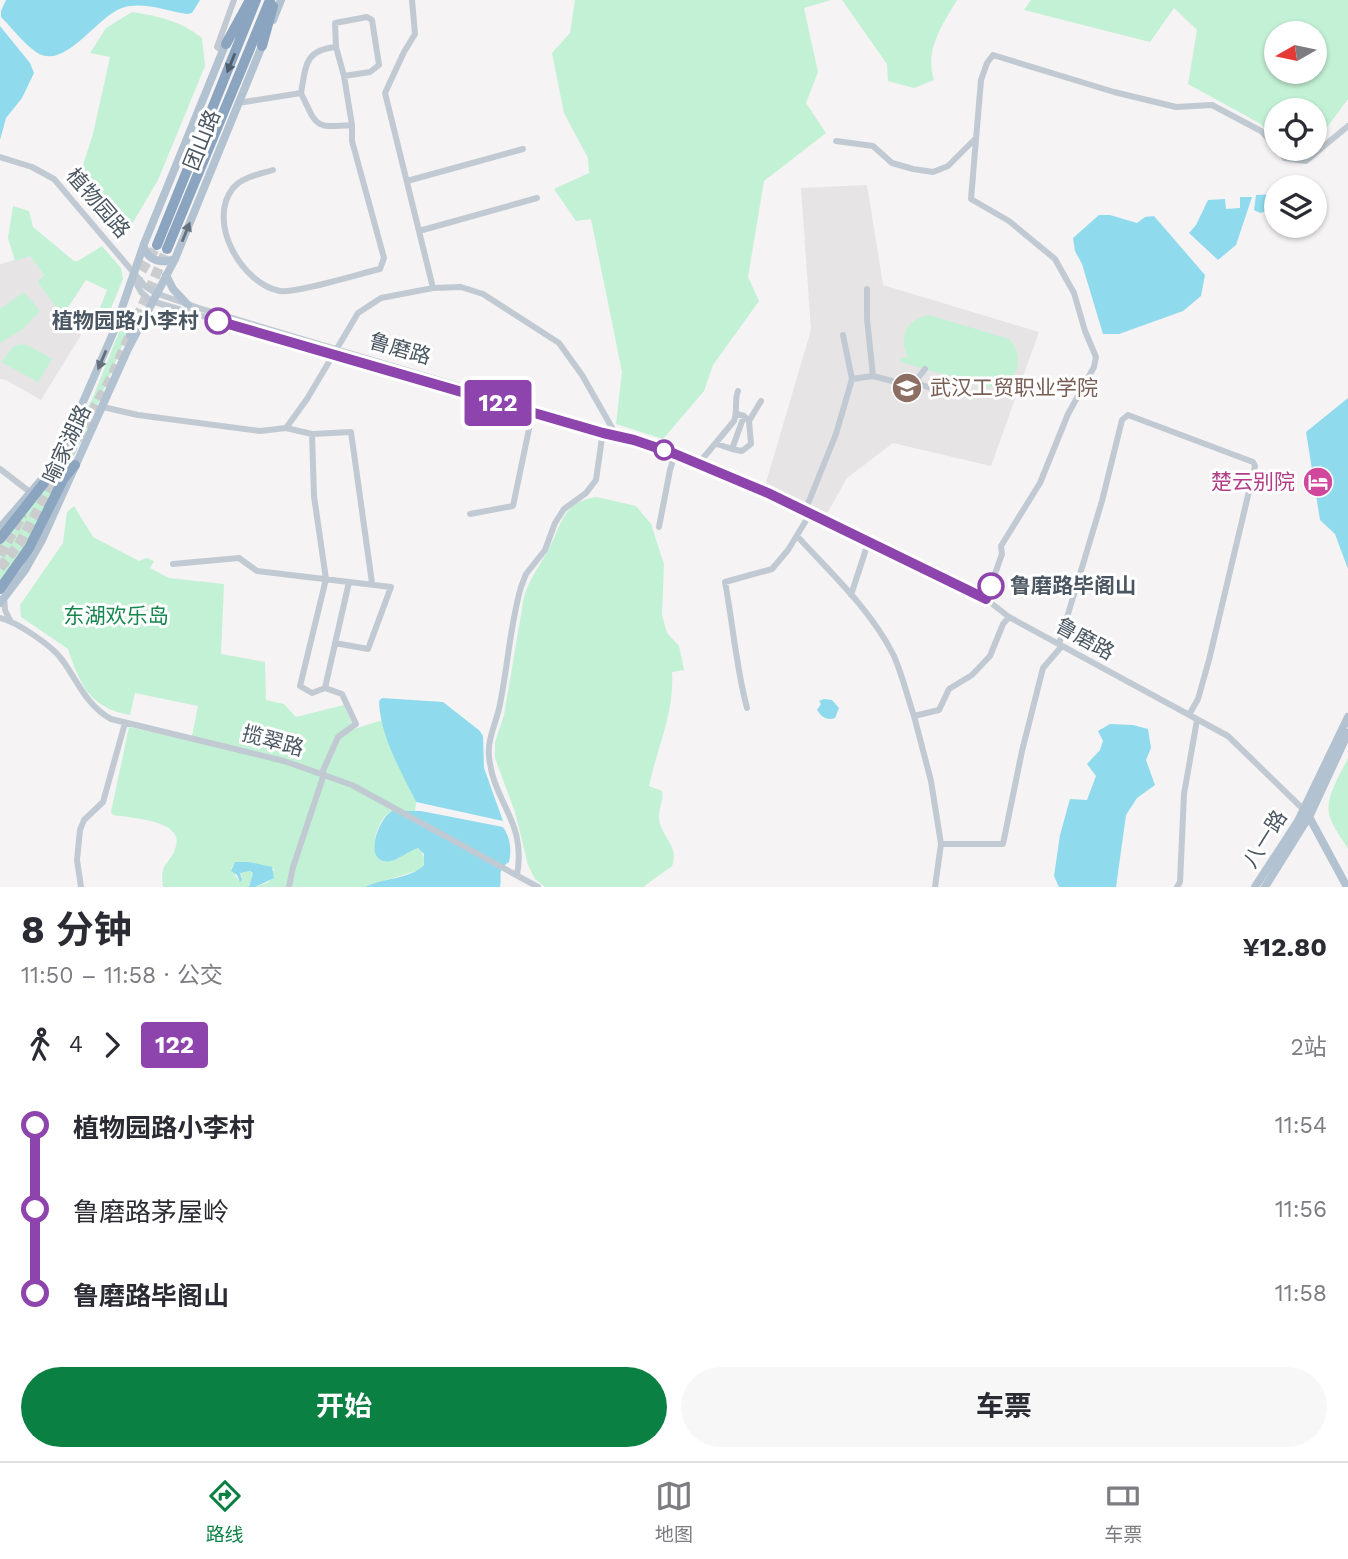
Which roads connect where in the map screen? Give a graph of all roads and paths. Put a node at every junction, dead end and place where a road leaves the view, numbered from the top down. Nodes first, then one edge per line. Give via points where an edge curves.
1 (234, 0) edge
2 (244, 0) edge
3 (250, 0) edge
4 (256, 0) edge
5 (272, 0) edge
6 (281, 0) edge
7 (412, 0) edge
8 (261, 46) junction
9 (225, 47) junction
10 (336, 47) junction
11 (345, 76) junction
12 (301, 93) junction
13 (238, 103) junction
14 (352, 125) junction
15 (1348, 126) edge
16 (1264, 134) edge
17 (974, 140) junction
18 (836, 141) dead end
19 (1327, 144) edge
20 (523, 149) dead end
21 (0, 157) edge
22 (273, 170) dead end
23 (407, 181) junction
24 (537, 198) dead end
25 (419, 231) junction
26 (144, 244) junction
27 (175, 259) junction
28 (166, 275) junction
29 (134, 276) junction
30 (433, 288) junction
31 (867, 289) dead end
32 (153, 297) junction
33 (186, 308) junction
34 (114, 331) junction
35 (843, 335) dead end
36 (127, 351) junction
37 (337, 352) junction
38 (926, 369) dead end
39 (873, 376) junction
40 (852, 379) junction
41 (912, 386) junction
42 (738, 391) dead end
43 (943, 393) dead end
44 (761, 401) dead end
45 (103, 407) junction
46 (533, 410) junction
47 (743, 417) junction
48 (286, 428) junction
49 (603, 431) junction
50 (615, 433) junction
51 (313, 434) junction
52 (634, 440) junction
53 (716, 444) junction
54 (732, 449) junction
55 (675, 454) junction
56 (699, 463) junction
57 (75, 465) joint
58 (0, 469) edge
59 (48, 472) junction
60 (30, 492) junction
61 (807, 512) junction
62 (470, 514) dead end
63 (659, 527) dead end
64 (0, 528) edge
65 (797, 536) junction
66 (0, 539) edge
67 (868, 543) junction
68 (173, 564) dead end
69 (326, 579) junction
70 (349, 582) junction
71 (373, 583) junction
72 (850, 595) junction
73 (1, 597) edge
74 (986, 599) junction
75 (1009, 617) junction
76 (0, 618) edge
77 (14, 624) junction
78 (335, 643) junction
79 (1060, 645) junction
80 (325, 688) junction
81 (747, 708) dead end
82 (1189, 715) junction
83 (914, 716) junction
84 (1348, 717) edge
85 (1198, 719) junction
86 (125, 723) junction
87 (1348, 733) edge
88 (323, 774) junction
89 (1307, 812) junction
90 (942, 844) junction
91 (517, 874) junction
92 (81, 887) edge
93 (289, 887) edge
94 (538, 887) edge
95 (936, 887) edge
96 (1177, 887) edge
97 (1255, 887) edge
98 (1265, 887) edge
99 (1347, 887) edge

1 - 9 street via 217,47
2 - 9 main road, 团山路
3 - 9 highway
4 -> 5 highway, 团山路 via 162,247
5 - 8 highway
6 - 8 main road, 团山路
7 - 23 street via 415,34 385,93
8 - 13 main road, 团山路
9 - 26 main road, 团山路
10 - 11 street
10 - 11 street via 335,23 372,20 379,65 370,72
10 - 12 street via 317,51 308,59
11 - 14 street
12 - 13 street
12 - 14 street via 315,122 324,127
27 -> 13 main road, 团山路
14 - 22 street via 352,141 384,258 380,269 284,292 267,288 252,276 230,244 223,218 234,187
15 - 19 street
16 - 17 street via 1212,105 1176,107 993,55 981,80
17 - 18 street via 948,166 933,172 892,163 873,146
17 - 74 street via 971,199 1009,221 1055,259 1074,293 1096,356 1040,483 1001,545
20 - 23 street
21 - 29 street, 植物园路 via 54,179
23 - 25 street
24 - 25 street
25 - 30 street
26 - 27 main road via 148,256 155,260
26 - 29 main road, 团山路
27 - 28 main road, 团山路
28 - 32 main road, 团山路
28 - 33 main road
29 - 32 street, 植物园路
29 - 34 main road, 喻家湖路
30 - 37 street via 370,304 358,313
30 - 50 street via 468,288 559,343
31 - 39 street
32 - 33 street, 鲁磨路
32 - 36 main road, 喻家湖路
33 - 36 main road via 150,320
33 - 37 street, 鲁磨路
34 - 36 main road via 131,322
34 -> 59 main road, 喻家湖路
35 - 40 street
36 - 45 main road, 喻家湖路
37 - 46 street, 鲁磨路
37 - 48 street
38 - 41 street
39 - 40 street
39 - 41 street
40 - 61 street
41 - 43 street
42 - 47 street via 735,398
44 - 47 street
45 - 48 street via 260,431
45 - 57 main road, 喻家湖路
46 - 49 street, 鲁磨路
46 - 62 street via 513,506
47 - 53 street
47 - 54 street
47 - 54 street via 751,444 742,451
48 - 51 street
49 - 50 street, 鲁磨路
49 - 52 street, 鲁磨路
49 - 91 street via 596,480 564,509 521,587 489,745 491,769 519,843
50 - 52 street, 鲁磨路
51 - 69 street via 314,496
51 - 71 street via 351,432
52 - 55 street, 鲁磨路
53 - 54 street
53 - 56 street
55 - 56 street, 鲁磨路
55 - 63 street
56 - 61 street, 鲁磨路
57 - 73 highway
58 - 60 street
59 - 60 main road, 喻家湖路
59 - 66 highway
60 - 64 main road, 喻家湖路
61 - 65 street
61 - 67 street, 鲁磨路
65 - 72 street
65 - 81 street via 772,569 726,582
67 - 72 street
67 - 74 street, 鲁磨路
68 - 69 street via 239,558 257,571
69 - 70 street
69 - 80 street via 300,686 312,693
70 - 71 street
70 - 78 street
71 - 78 street via 391,587 368,649
72 - 83 street via 895,657
73 - 77 street
74 - 75 street, 鲁磨路
75 - 79 street, 鲁磨路
75 - 83 street via 990,656 972,675 949,689 939,710
76 - 77 street, 揽翠路
77 - 86 street, 揽翠路 via 55,652 96,709
78 - 80 street
79 - 82 street, 鲁磨路
79 - 82 street via 1122,420 1128,415 1253,462 1209,660
79 - 90 street via 1043,668 1003,844
80 - 88 street via 342,694 356,724 338,737
82 - 85 street, 鲁磨路
83 - 90 street
84 - 89 main road
85 - 89 street, 鲁磨路 via 1228,736
85 - 96 street via 1184,794
86 - 88 street, 揽翠路
86 - 92 street via 103,802 84,820 80,831
87 - 89 main road
88 - 91 street, 揽翠路 via 352,785
88 - 93 street
89 - 97 main road, 八一路
89 - 98 main road, 八一路
89 - 99 main road, 鲁磨路
90 - 95 street
91 - 94 street, 揽翠路

